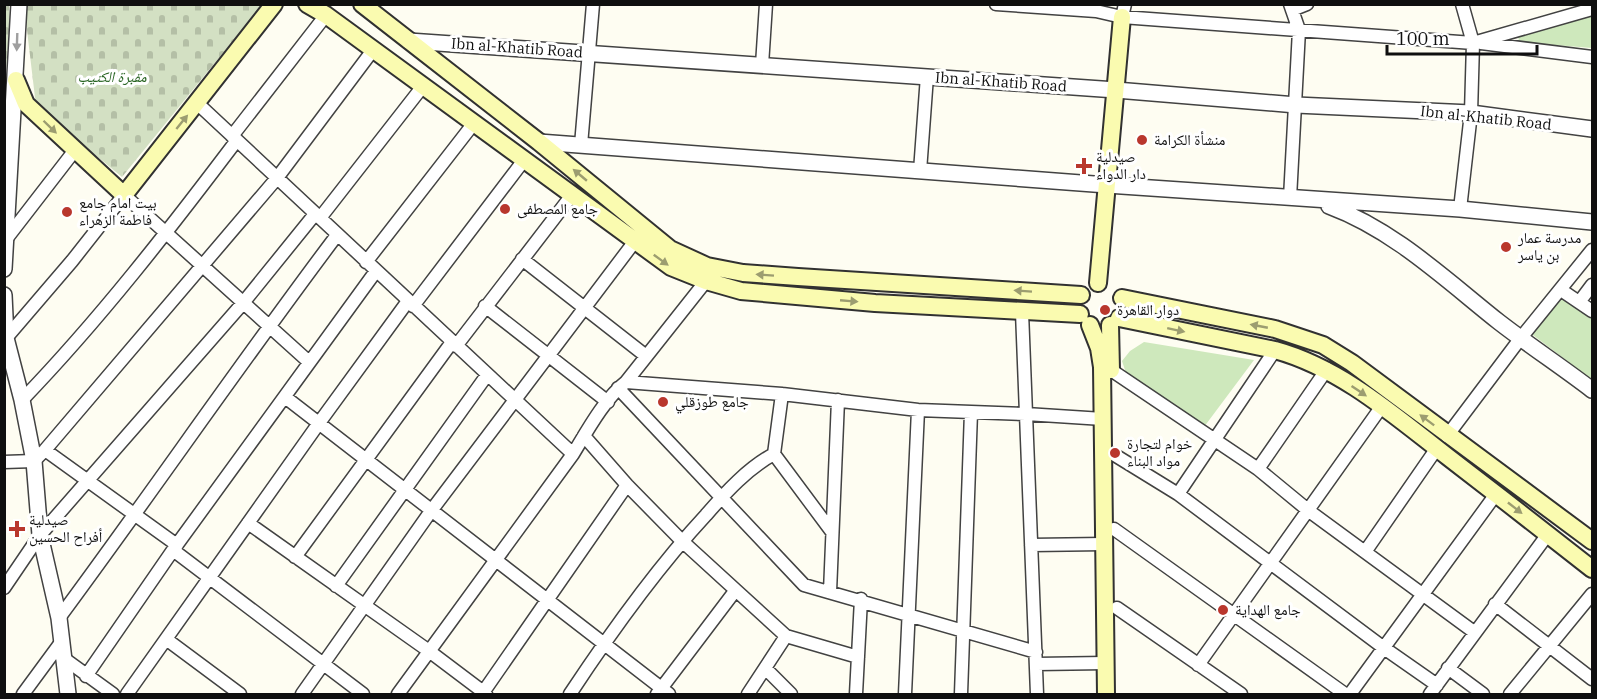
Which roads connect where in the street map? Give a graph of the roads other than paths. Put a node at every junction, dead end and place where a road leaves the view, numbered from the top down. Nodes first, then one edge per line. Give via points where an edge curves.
1 (19, 4) edge
2 (274, 4) edge
3 (307, 4) edge
4 (362, 4) edge
5 (593, 4) edge
6 (766, 4) edge
7 (996, 4) edge
8 (1307, 4) edge
9 (1462, 4) edge
10 (1291, 7) edge
11 (1094, 8) edge
12 (1593, 9) edge
13 (1124, 11) edge
14 (326, 15) junction
15 (1299, 30) junction
16 (410, 41) junction
17 (1473, 43) junction
18 (373, 50) junction
19 (589, 53) junction
20 (1593, 57) edge
21 (762, 65) junction
22 (927, 76) junction
23 (16, 80) junction
24 (423, 86) junction
25 (1116, 90) junction
26 (197, 103) junction
27 (1296, 105) junction
28 (1471, 113) junction
29 (474, 123) junction
30 (1593, 129) edge
31 (235, 138) junction
32 (539, 142) junction
33 (581, 145) junction
34 (75, 150) junction
35 (524, 160) junction
36 (920, 171) junction
37 (277, 178) junction
38 (1107, 185) junction
39 (124, 195) junction
40 (572, 195) junction
41 (1290, 198) junction
42 (1312, 200) junction
43 (1460, 209) junction
44 (318, 216) junction
45 (1593, 222) edge
46 (166, 235) junction
47 (337, 235) junction
48 (7, 238) junction
49 (635, 241) junction
50 (1593, 250) edge
51 (522, 259) junction
52 (203, 267) junction
53 (371, 267) junction
54 (4, 269) edge
55 (706, 281) junction
56 (1098, 283) junction
57 (1593, 285) edge
58 (1561, 290) junction
59 (4, 295) edge
60 (1081, 295) junction
61 (1122, 298) junction
62 (1580, 301) junction
63 (243, 303) junction
64 (411, 304) junction
65 (485, 306) junction
66 (583, 309) junction
67 (1593, 311) edge
68 (1022, 312) junction
69 (1085, 319) junction
70 (1114, 322) junction
71 (268, 325) junction
72 (6, 338) edge
73 (1520, 339) junction
74 (454, 344) junction
75 (1275, 350) junction
76 (547, 356) junction
77 (646, 356) junction
78 (309, 362) junction
79 (1327, 369) junction
80 (1112, 370) junction
81 (487, 375) junction
82 (622, 385) junction
83 (1593, 390) edge
84 (782, 394) junction
85 (285, 397) junction
86 (22, 400) junction
87 (838, 400) junction
88 (515, 401) junction
89 (608, 402) junction
90 (1382, 406) junction
91 (918, 410) junction
92 (971, 412) junction
93 (1026, 414) junction
94 (1103, 419) junction
95 (319, 423) junction
96 (584, 436) junction
97 (1215, 438) junction
98 (1442, 442) junction
99 (573, 454) junction
100 (774, 454) junction
101 (1113, 454) junction
102 (39, 455) junction
103 (365, 459) junction
104 (4, 462) edge
105 (1258, 469) junction
106 (88, 482) junction
107 (627, 485) junction
108 (405, 490) junction
109 (1178, 494) junction
110 (1496, 494) junction
111 (722, 497) junction
112 (432, 511) junction
113 (1309, 511) junction
114 (134, 516) junction
115 (248, 523) junction
116 (1114, 529) junction
117 (832, 532) junction
118 (1548, 534) junction
119 (40, 536) junction
120 (682, 541) junction
121 (1593, 542) edge
122 (1104, 544) junction
123 (1031, 545) junction
124 (175, 547) junction
125 (1365, 552) junction
126 (295, 556) junction
127 (496, 559) junction
128 (1271, 562) junction
129 (1593, 569) edge
130 (209, 578) junction
131 (336, 586) junction
132 (4, 588) edge
133 (735, 591) junction
134 (830, 592) junction
135 (1593, 594) edge
136 (1423, 595) junction
137 (861, 599) junction
138 (546, 600) junction
139 (1495, 604) junction
140 (365, 607) junction
141 (1117, 608) junction
142 (1234, 614) junction
143 (909, 615) junction
144 (59, 618) junction
145 (963, 631) junction
146 (1474, 632) junction
147 (786, 636) junction
148 (166, 639) junction
149 (62, 641) junction
150 (603, 644) junction
151 (1549, 646) junction
152 (1384, 648) junction
153 (429, 651) junction
154 (62, 657) junction
155 (858, 657) junction
156 (1036, 658) junction
157 (1106, 663) junction
158 (322, 665) junction
159 (1198, 665) junction
160 (765, 668) junction
161 (1448, 668) junction
162 (86, 676) junction
163 (1593, 680) edge
164 (1433, 689) edge
165 (662, 692) edge
166 (23, 694) edge
167 (68, 694) edge
168 (113, 694) edge
169 (127, 694) edge
170 (240, 694) edge
171 (302, 694) edge
172 (363, 694) edge
173 (398, 694) edge
174 (484, 694) edge
175 (570, 694) edge
176 (748, 694) edge
177 (791, 694) edge
178 (856, 694) edge
179 (905, 694) edge
180 (961, 694) edge
181 (1037, 694) edge
182 (1106, 694) edge
183 (1117, 694) edge
184 (1241, 694) edge
185 (1345, 694) edge
186 (1350, 694) edge
187 (1483, 694) edge
188 (1510, 694) edge

1 -> 23 street
2 - 26 main road
3 - 14 main road
4 - 16 main road
5 - 19 street
6 - 21 street
7 - 11 street
8 - 10 street
9 - 17 street
10 - 15 street
11 - 13 street
12 - 17 street
13 - 15 street
13 - 25 main road
14 - 18 main road
14 - 31 street
15 - 17 street
15 - 27 street
16 - 19 street, Ibn al-Khatib Road
16 - 32 main road
17 - 20 street
17 - 28 street
18 - 24 main road
18 - 37 street
19 - 21 street, Ibn al-Khatib Road
19 - 33 street
21 - 22 street, Ibn al-Khatib Road
22 - 25 street, Ibn al-Khatib Road
22 - 36 street
23 -> 34 main road via 26,104
23 - 48 street
24 - 29 main road
24 - 44 street
25 - 27 street, Ibn al-Khatib Road
25 - 38 main road
26 - 31 street
39 -> 26 main road
27 - 28 street, Ibn al-Khatib Road
27 - 41 street
28 - 30 street, Ibn al-Khatib Road
28 - 43 street
29 - 35 main road
29 - 53 street
31 - 37 street
31 - 46 street
32 - 33 street
60 -> 32 main road via 776,276 707,266 670,249
33 - 36 street
34 - 39 main road
34 - 48 street
35 - 40 main road
35 - 64 street
36 - 38 street
37 - 44 street
37 - 52 street
38 - 41 street
38 - 56 main road
39 - 46 street
39 - 72 street
40 - 49 main road
40 - 51 street
41 - 42 street
42 - 43 street
42 - 73 street via 1355,216 1400,244
43 - 45 street
44 - 47 street
44 - 63 street
46 - 52 street
46 - 86 street
47 - 53 street
47 - 71 street
48 - 54 street
49 -> 55 main road via 671,267
49 - 66 street
50 - 58 street
51 - 65 street
51 - 66 street
52 - 63 street
52 - 102 street
53 - 64 street
53 - 78 street
55 -> 68 main road via 741,291
55 - 77 street
56 - 60 main road
56 - 61 main road via 1115,288
57 - 62 street
58 - 62 street
58 - 73 street
59 - 72 street
60 - 69 main road via 1079,307
61 - 70 main road via 1122,312
98 -> 61 main road via 1352,363 1323,345 1275,329
62 - 67 street
63 - 71 street
63 - 106 street
64 - 74 street
64 - 95 street
65 - 74 street
65 - 76 street
66 - 76 street
66 - 77 street
68 - 69 main road
68 - 93 street
69 - 70 main road via 1103,327
69 - 94 main road via 1099,348
70 -> 75 main road
70 - 80 main road
71 - 78 street
71 - 114 street
72 - 86 street
73 - 83 street
73 - 98 street
74 - 81 street
74 - 103 street
75 - 79 main road
75 - 97 street
76 - 88 street
76 - 89 street
77 - 82 street
78 - 85 street
79 -> 90 main road
79 - 105 street
80 - 97 street
80 - 101 main road
81 - 88 street
81 - 108 street
82 - 84 street
82 - 89 street
82 - 111 street
84 - 87 street
84 - 100 street
85 - 95 street
85 - 124 street
86 - 102 street
87 - 91 street
87 - 117 street
88 - 99 street
88 - 112 street
89 - 96 street
90 - 98 main road
90 - 113 street
91 - 92 street
91 - 143 street
92 - 93 street
92 - 145 street
93 - 94 street
93 - 123 street
94 - 122 main road
95 - 103 street
95 - 115 street
96 - 99 street
96 - 107 street
97 - 105 street
97 - 109 street
98 - 110 main road
98 - 121 main road
98 - 125 street
99 - 127 street
100 - 111 street
100 - 117 street
101 - 109 street
101 - 116 main road
102 - 104 street
102 - 106 street
102 - 119 street
103 - 108 street
103 - 126 street
105 - 113 street
106 - 114 street
106 - 119 street
107 - 120 street
107 - 138 street
108 - 112 street
108 - 131 street
109 - 128 street
110 -> 118 main road
110 - 136 street
111 - 120 street
111 - 134 street via 804,585
112 - 127 street
112 - 140 street
113 - 125 street
113 - 128 street
114 - 124 street
114 - 144 street
115 - 126 street
115 - 130 street
116 - 141 main road
116 - 142 street
117 - 134 street
118 - 129 main road
118 - 139 street
119 - 132 street
119 - 144 street
120 - 133 street
120 - 150 street
122 - 123 street
122 - 157 main road
123 - 156 street
124 - 130 street
124 - 162 street
125 - 136 street
126 - 131 street
127 - 138 street
127 - 153 street
128 - 142 street
128 - 152 street
130 - 148 street
130 - 158 street
131 - 140 street
133 - 147 street
133 - 165 street
134 - 137 street
135 - 151 street
136 - 146 street
136 - 152 street
137 - 143 street
137 - 155 street
138 - 150 street
138 - 174 street
139 - 146 street
139 - 151 street
140 - 153 street
140 - 158 street
141 - 159 street
141 - 183 main road
142 - 159 street
142 - 185 street
143 - 145 street
143 - 179 street
144 - 149 street
145 - 156 street
145 - 180 street
146 - 161 street
147 - 155 street
147 - 160 street
148 - 169 street
148 - 170 street
149 - 154 street
149 - 166 street
150 - 165 street
150 - 175 street
151 - 163 street
151 - 188 street
152 - 164 street
152 - 186 street
153 - 173 street
153 - 174 street
154 - 162 street
154 - 167 street
155 - 178 street
156 - 157 street
156 - 181 street
157 - 182 main road
158 - 171 street
158 - 172 street
159 - 184 street
160 - 176 street
160 - 177 street
161 - 164 street
161 - 187 street
162 - 168 street

